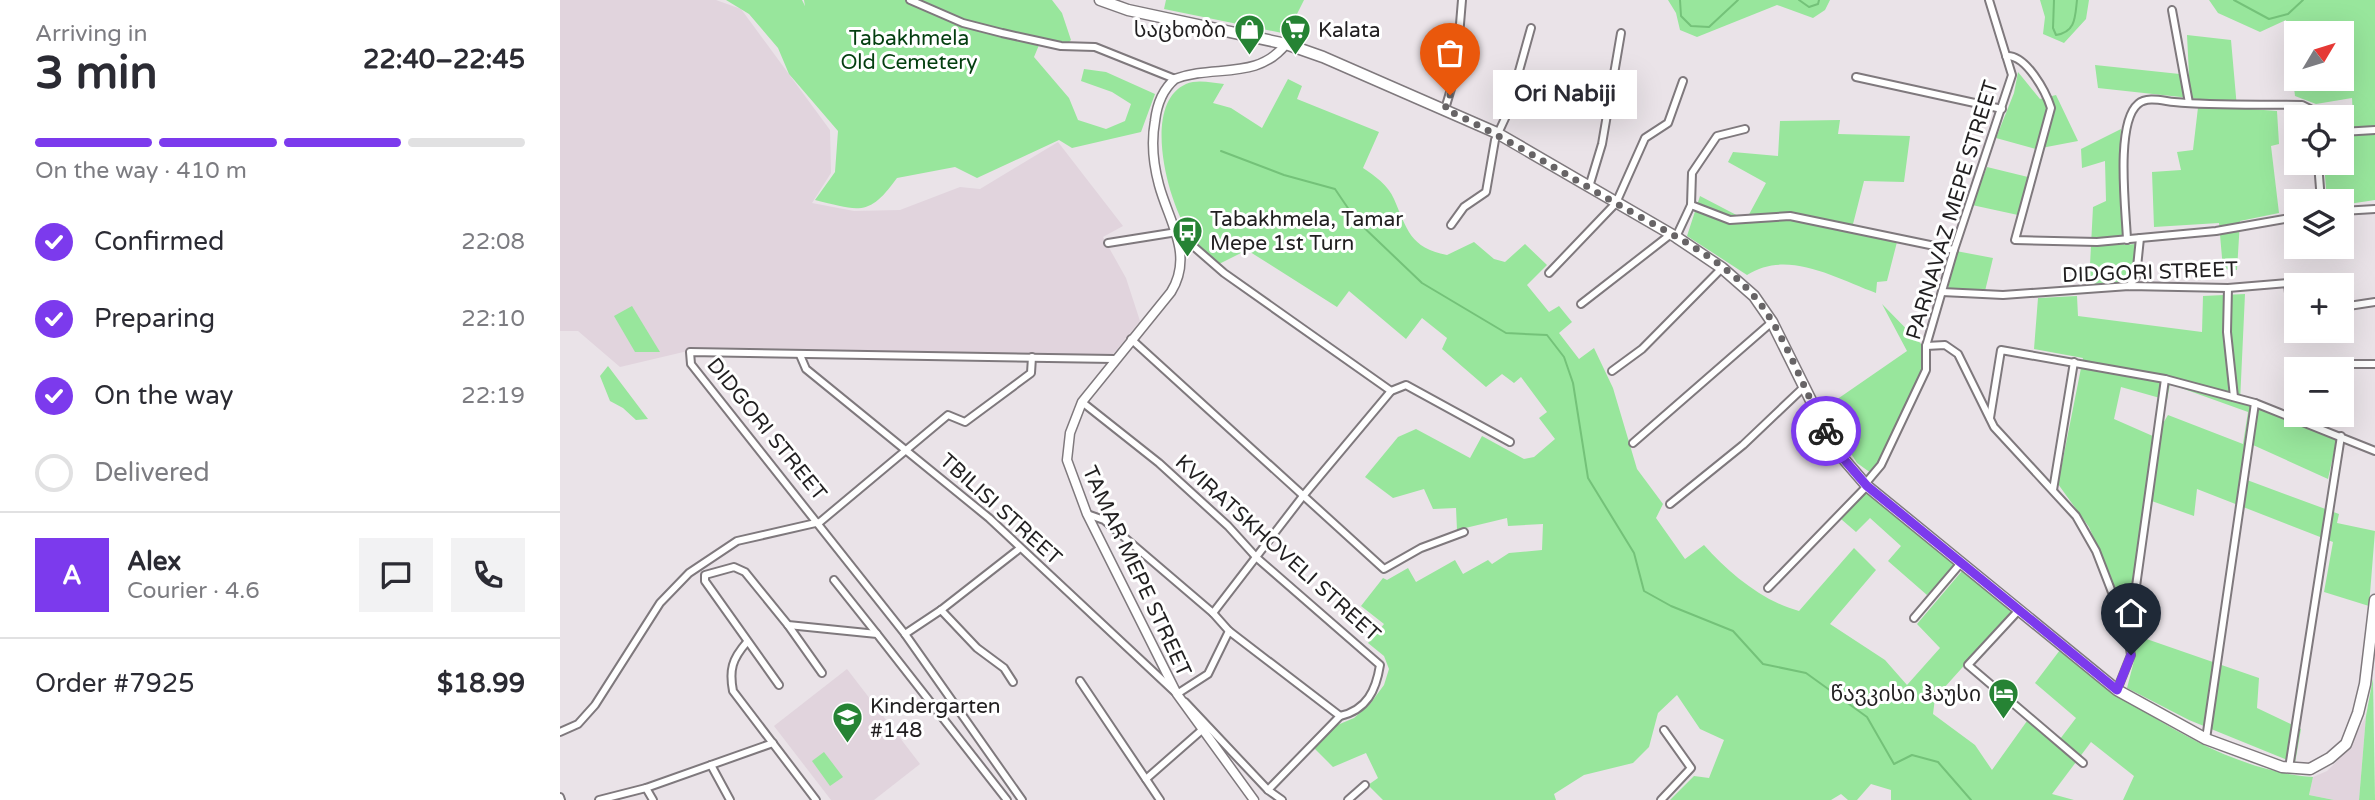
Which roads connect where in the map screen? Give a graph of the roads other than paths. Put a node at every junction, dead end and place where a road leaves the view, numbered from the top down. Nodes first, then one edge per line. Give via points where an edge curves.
1 (910, 0) edge
2 (1100, 0) edge
3 (1462, 0) edge
4 (1989, 0) edge
5 (2172, 10) dead end
6 (1531, 28) dead end
7 (1621, 33) dead end
8 (1286, 44) junction
9 (2006, 56) junction
10 (1856, 77) dead end
11 (1175, 79) junction
12 (1683, 81) dead end
13 (2189, 103) junction
14 (2302, 105) edge
15 (1445, 109) junction
16 (2002, 110) junction
17 (1745, 129) dead end
18 (2375, 130) edge
19 (2354, 131) edge
20 (1497, 133) junction
21 (1589, 187) junction
22 (1616, 203) junction
23 (1690, 205) junction
24 (2375, 209) edge
25 (2354, 210) edge
26 (2284, 219) edge
27 (1451, 225) dead end
28 (1177, 232) junction
29 (1674, 236) junction
30 (2140, 238) junction
31 (2127, 240) junction
32 (1108, 243) dead end
33 (1954, 250) junction
34 (1722, 268) junction
35 (1549, 273) dead end
36 (2284, 283) edge
37 (2129, 286) junction
38 (2228, 288) junction
39 (1942, 292) junction
40 (2375, 302) edge
41 (1581, 304) dead end
42 (2354, 305) edge
43 (1772, 322) junction
44 (1131, 339) junction
45 (1926, 346) junction
46 (800, 355) junction
47 (1032, 357) junction
48 (1114, 359) junction
49 (2074, 362) junction
50 (2354, 364) edge
51 (2375, 364) edge
52 (1612, 371) dead end
53 (2165, 379) junction
54 (1803, 388) junction
55 (1391, 391) junction
56 (2234, 397) junction
57 (1082, 402) junction
58 (2255, 403) junction
59 (1990, 418) junction
60 (2342, 436) junction
61 (1510, 442) dead end
62 (1633, 443) dead end
63 (907, 450) junction
64 (2375, 451) edge
65 (1866, 485) junction
66 (2053, 490) junction
67 (1303, 496) junction
68 (1670, 504) dead end
69 (1087, 514) junction
70 (820, 522) junction
71 (1464, 532) dead end
72 (1019, 549) junction
73 (1256, 558) junction
74 (1960, 564) junction
75 (698, 568) junction
76 (705, 575) junction
77 (834, 580) dead end
78 (1768, 588) dead end
79 (2375, 600) edge
80 (941, 611) junction
81 (2018, 611) junction
82 (1213, 613) junction
83 (1914, 618) dead end
84 (788, 625) junction
85 (1229, 631) junction
86 (2127, 631) junction
87 (877, 634) junction
88 (905, 634) junction
89 (747, 642) junction
90 (822, 673) dead end
91 (1080, 681) dead end
92 (1013, 682) dead end
93 (779, 685) dead end
94 (2117, 690) junction
95 (1177, 694) junction
96 (1340, 716) junction
97 (1203, 729) junction
98 (1664, 730) dead end
99 (560, 732) edge
100 (2206, 739) junction
101 (773, 743) junction
102 (2083, 763) dead end
103 (711, 765) junction
104 (2289, 768) junction
105 (1146, 779) junction
106 (1365, 785) dead end
107 (646, 788) junction
108 (1268, 790) junction
109 (1003, 799) edge
110 (599, 800) edge
111 (653, 800) edge
112 (730, 800) edge
113 (816, 800) edge
114 (1022, 800) edge
115 (1160, 800) edge
116 (1254, 800) edge
117 (1282, 800) edge
118 (1348, 800) edge
119 (1661, 800) edge

1 - 11 street via 963,23 1002,33 1061,46 1095,47
2 - 8 main road
3 - 15 street via 1457,62
4 - 9 street, PARNAVAZ MEPE STREET
5 - 13 street
6 - 20 street via 1507,114
7 - 21 street via 1602,144
8 - 11 street via 1278,55 1254,67
8 - 15 main road
9 - 16 street, PARNAVAZ MEPE STREET via 2012,75
9 - 31 street via 2020,60 2047,94 2051,108 2015,240
10 - 16 street
11 - 28 street, TAMAR MEPE STREET via 1161,96 1152,138 1160,187
12 - 22 street via 1668,123 1645,138
13 - 14 street
13 - 31 street via 2148,99 2138,103 2129,117 2124,164
15 - 20 main road
16 - 33 street, PARNAVAZ MEPE STREET
17 - 23 street via 1717,136 1692,173
18 - 19 street
20 - 21 main road
20 - 27 street via 1486,192 1464,207
21 - 22 main road
22 - 29 main road
22 - 35 street
23 - 29 street
23 - 33 street via 1730,220 1790,216
24 - 25 street
26 - 30 street
28 - 32 street
28 - 44 street, TAMAR MEPE STREET via 1182,260 1177,283
28 - 55 street via 1224,273
29 - 34 main road
29 - 41 street
30 - 31 street
30 - 37 street via 2136,276
33 - 39 street, PARNAVAZ MEPE STREET
34 - 43 main road via 1754,296
34 - 52 street via 1642,349
36 - 38 street, DIDGORI STREET
37 - 38 street, DIDGORI STREET
37 - 39 street, DIDGORI STREET via 2003,295
38 - 56 street
39 - 45 street, PARNAVAZ MEPE STREET
40 - 42 street
43 - 54 main road
43 - 62 street
44 - 48 street, TAMAR MEPE STREET
44 - 67 street
45 - 59 street via 1945,345 1958,354
45 - 65 street, PARNAVAZ MEPE STREET via 1926,370 1881,465
46 - 47 street, DIDGORI STREET
46 - 63 street, TBILISI STREET via 806,369
46 - 70 street, DIDGORI STREET via 690,352 691,364
47 - 48 street, DIDGORI STREET
47 - 63 street via 1031,373 965,422 948,415
48 - 57 street, TAMAR MEPE STREET
49 - 53 street
49 - 59 street via 2001,350
49 - 66 street
50 - 51 street
53 - 56 street
53 - 86 street
54 - 65 main road via 1835,449
54 - 68 street via 1743,445
55 - 61 street via 1405,385
55 - 67 street
56 - 58 street
57 - 69 street, TAMAR MEPE STREET via 1069,433 1067,460
57 - 73 street, KVIRATSKHOVELI STREET via 1159,463
58 - 60 street
58 - 100 street
59 - 66 street
60 - 64 street
60 - 104 street
63 - 70 street
63 - 72 street, TBILISI STREET
65 - 74 main road
65 - 78 street, PARNAVAZ MEPE STREET
66 - 86 street via 2076,516 2096,551
67 - 71 street via 1384,569 1421,548
67 - 73 street
69 - 82 street via 1104,520
69 - 95 street, TAMAR MEPE STREET
70 - 75 street via 737,541
70 - 88 street, DIDGORI STREET
72 - 80 street
72 - 95 street, TBILISI STREET
73 - 82 street
73 - 96 street, KVIRATSKHOVELI STREET via 1380,665 1376,688 1352,714
74 - 81 main road
74 - 83 street
75 - 76 street
75 - 99 street via 660,603 586,715
76 - 84 street via 734,567 745,572
76 - 89 street
77 - 87 street
79 - 104 main road via 2365,684 2346,744 2321,764
80 - 88 street
80 - 92 street via 1004,668
81 - 94 main road
81 - 102 street via 1968,665
82 - 85 street
84 - 87 street
84 - 90 street
85 - 95 street via 1208,674
85 - 96 street
86 - 94 street via 2131,655
87 - 109 street
88 - 114 street, DIDGORI STREET
89 - 93 street
89 - 101 street via 729,671 733,691
91 - 105 street
94 - 100 main road
95 - 97 street, TAMAR MEPE STREET
95 - 108 street, TBILISI STREET
96 - 108 street, KVIRATSKHOVELI STREET
97 - 105 street
97 - 116 street, TAMAR MEPE STREET
98 - 119 street via 1691,768
100 - 104 main road
101 - 103 street
101 - 113 street
103 - 107 street
103 - 112 street
105 - 115 street
106 - 118 street
107 - 110 street
107 - 111 street
108 - 117 street, TBILISI STREET

